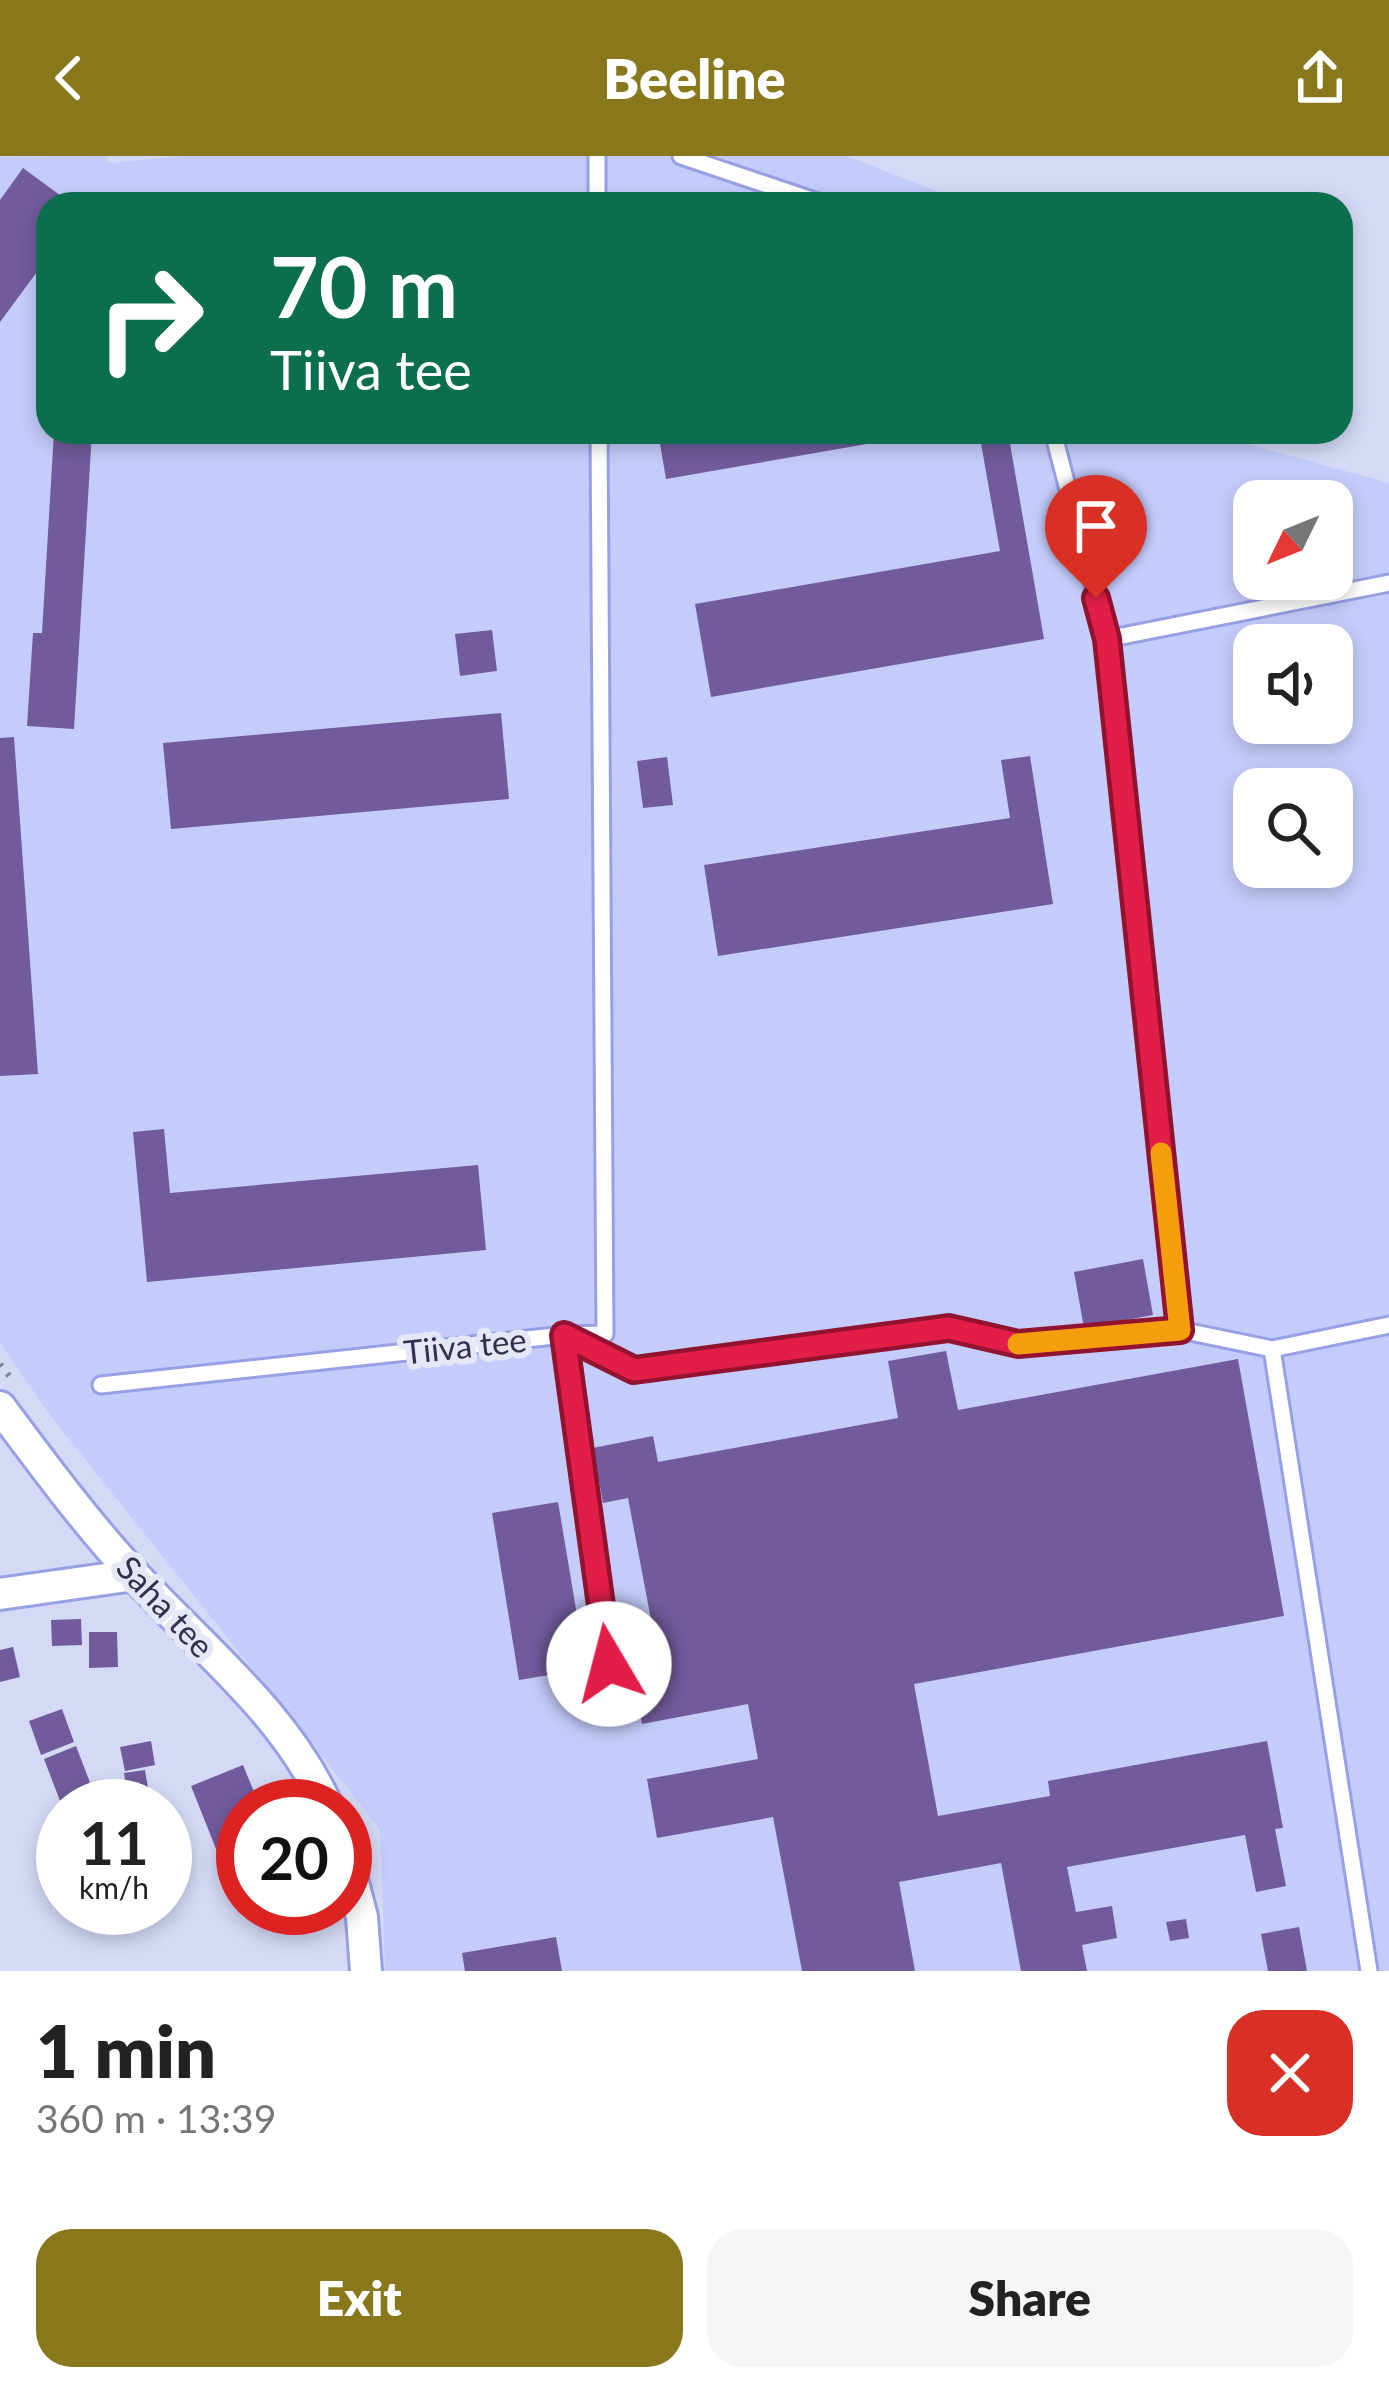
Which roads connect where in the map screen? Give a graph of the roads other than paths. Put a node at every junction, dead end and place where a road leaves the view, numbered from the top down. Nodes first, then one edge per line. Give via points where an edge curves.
1 (597, 156) edge
2 (681, 156) edge
3 (597, 192) edge
4 (788, 192) edge
5 (599, 444) edge
6 (1056, 444) edge
7 (1389, 583) edge
8 (1107, 639) junction
9 (1389, 1325) edge
10 (1180, 1330) junction
11 (564, 1335) junction
12 (1272, 1349) junction
13 (101, 1385) dead end
14 (0, 1408) edge
15 (134, 1575) junction
16 (0, 1594) edge
17 (615, 1711) dead end
18 (315, 1779) edge
19 (363, 1935) edge
20 (366, 1971) edge
21 (1369, 1971) edge

1 - 3 lane
2 - 4 lane
5 - 11 lane via 605,1334
6 - 8 lane
7 - 8 lane
8 - 10 lane
9 - 12 lane, Tiiva tee
10 - 11 lane, Tiiva tee via 1018,1344 949,1328 634,1370
10 - 12 lane, Tiiva tee
11 - 13 lane, Tiiva tee
11 - 17 lane
12 - 21 lane
14 - 15 street, Saha tee
15 - 16 street
15 - 18 street, Saha tee via 267,1711
19 - 20 street

